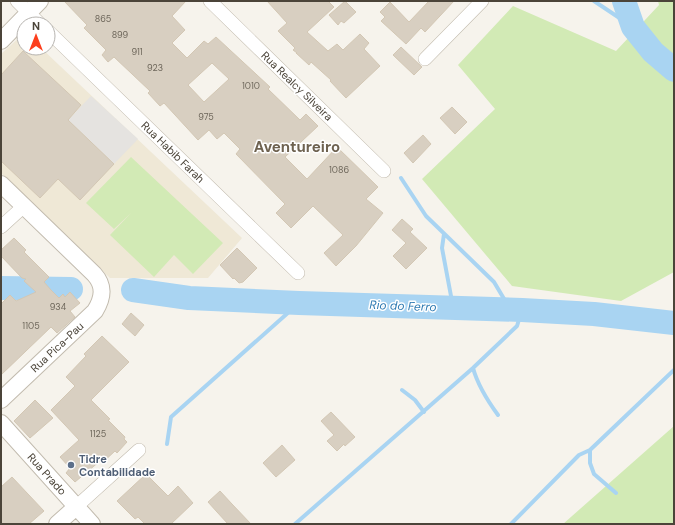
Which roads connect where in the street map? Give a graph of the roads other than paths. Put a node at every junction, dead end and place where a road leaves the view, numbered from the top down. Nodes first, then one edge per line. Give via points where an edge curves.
1 (16, 1) edge
2 (40, 1) edge
3 (210, 1) edge
4 (482, 1) edge
5 (29, 13) junction
6 (32, 16) edge
7 (56, 39) edge
8 (1, 41) edge
9 (425, 59) dead end
10 (384, 171) dead end
11 (1, 184) edge
12 (24, 206) junction
13 (1, 227) edge
14 (298, 273) dead end
15 (1, 400) edge
16 (1, 423) edge
17 (139, 450) dead end
18 (76, 506) junction
19 (57, 524) edge
20 (92, 524) edge

1 - 5 street
2 - 5 street
3 - 10 street, Rua Realcy Silveira
4 - 9 street
5 - 6 street
5 - 8 street
7 - 14 street, Rua Habib Farah
11 - 12 street
12 - 13 street
12 - 15 street, Rua Pica-Pau via 94,274 102,290 102,298 95,311
16 - 18 street, Rua Prado
17 - 18 street
18 - 19 street
18 - 20 street, Rua Prado

